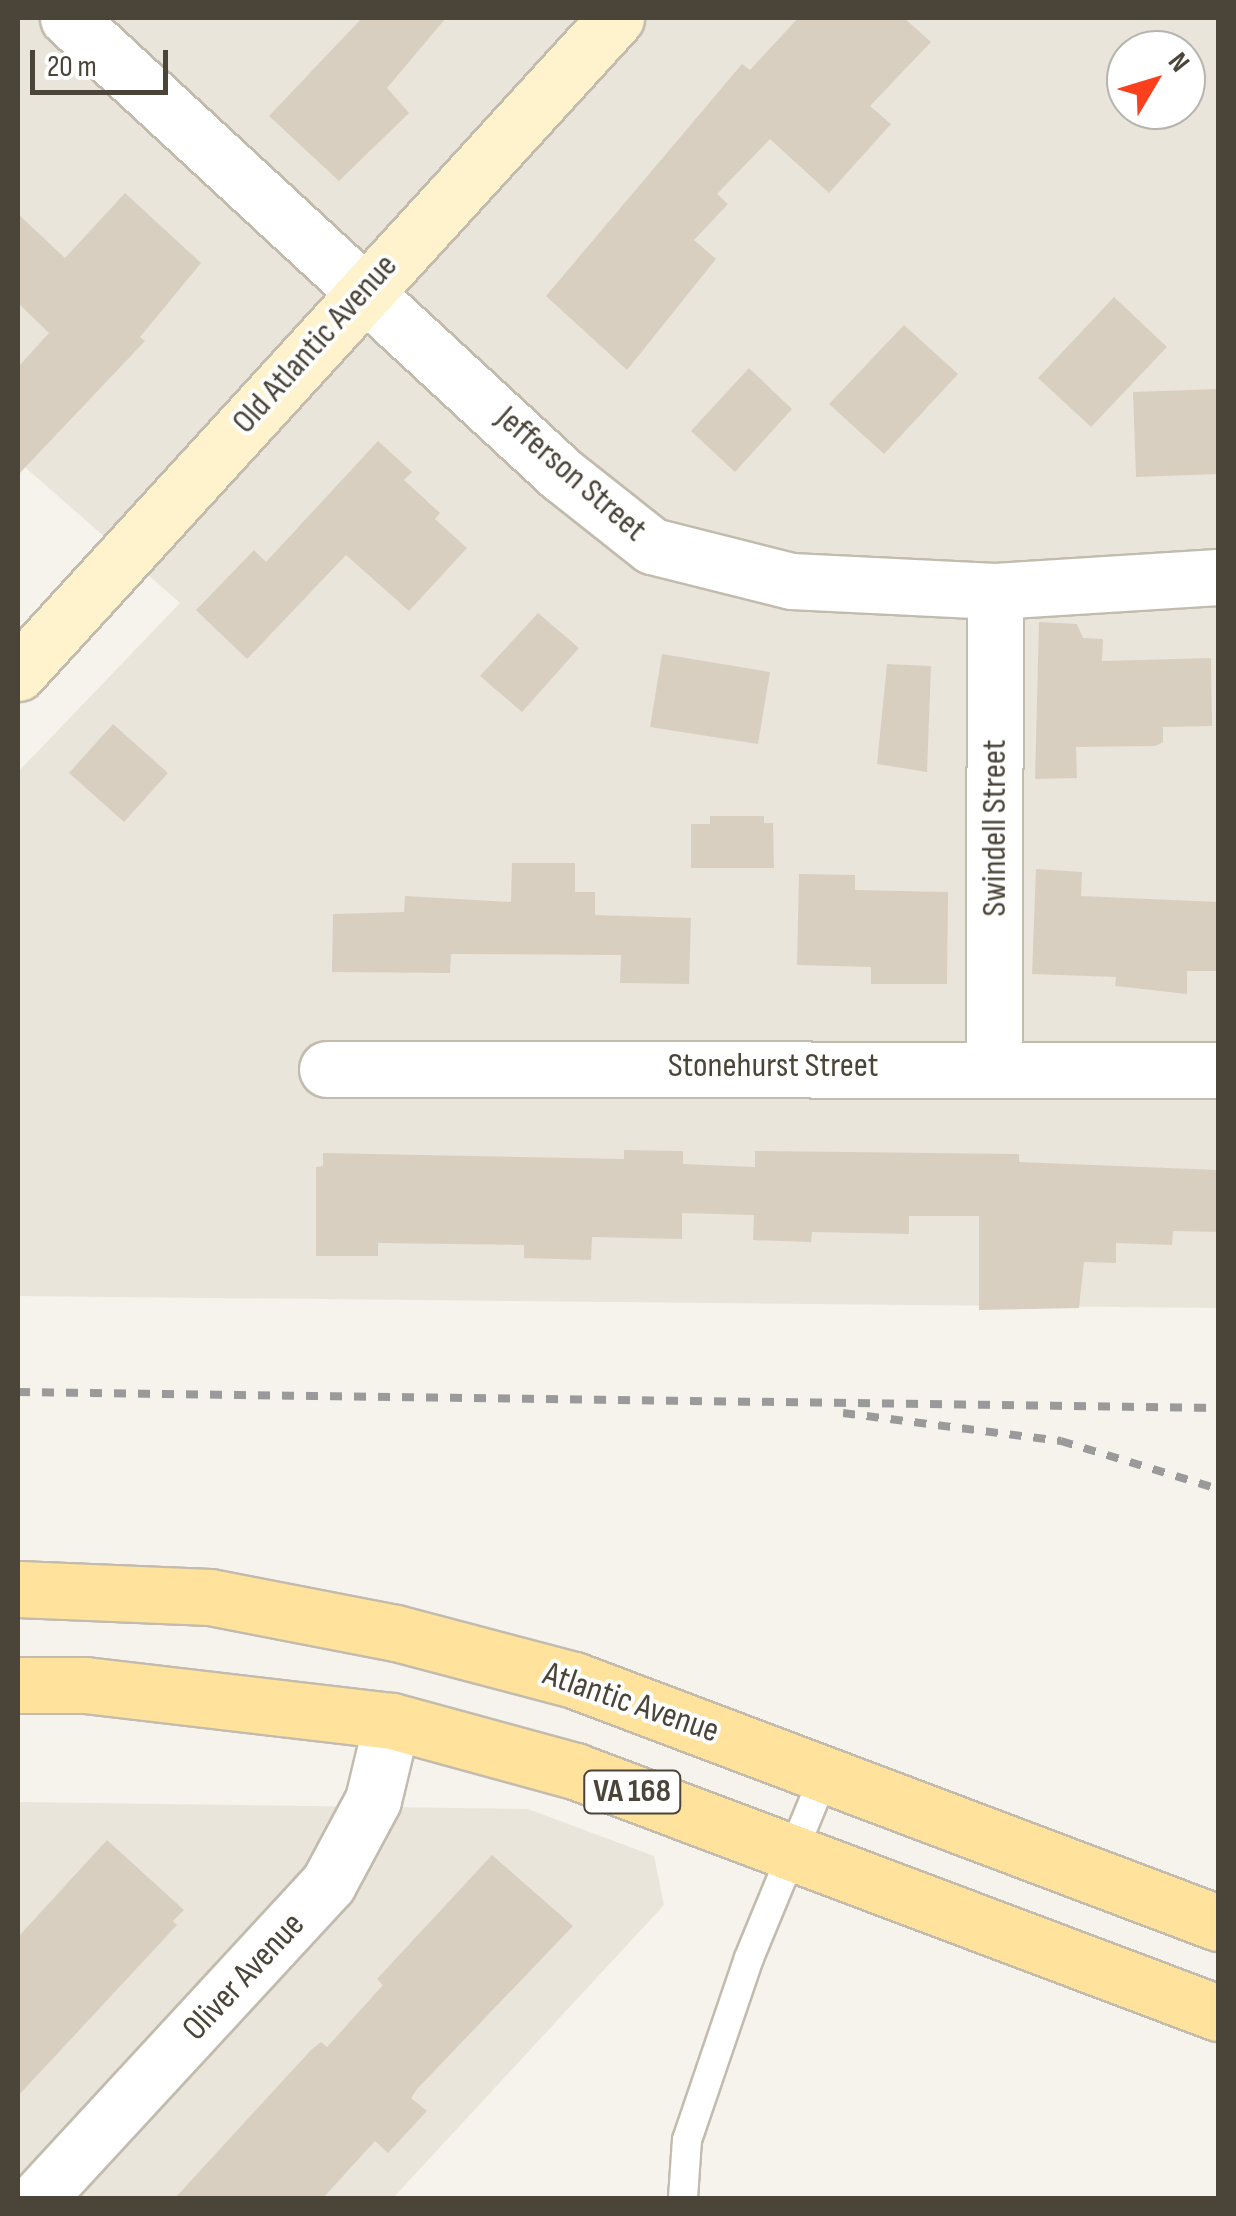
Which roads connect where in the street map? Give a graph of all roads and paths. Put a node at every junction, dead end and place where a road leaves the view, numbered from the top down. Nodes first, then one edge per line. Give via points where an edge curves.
1 (68, 18) edge
2 (616, 18) edge
3 (365, 290) junction
4 (1218, 578) edge
5 (995, 591) junction
6 (18, 674) edge
7 (994, 1065) junction
8 (327, 1069) dead end
9 (1218, 1070) edge
10 (18, 1589) edge
11 (18, 1685) edge
12 (392, 1721) junction
13 (825, 1774) junction
14 (791, 1849) junction
15 (1218, 1923) edge
16 (1218, 2013) edge
17 (38, 2198) edge
18 (683, 2198) edge

1 - 3 street, Jefferson Street
2 - 3 main road, Old Atlantic Avenue
3 - 5 street, Jefferson Street via 562,474 652,546 791,581
3 - 6 main road, Old Atlantic Avenue
4 - 5 street, Jefferson Street
5 - 7 street, Swindell Street
7 - 8 street, Stonehurst Street
7 - 9 street, Stonehurst Street
10 - 13 main road, Atlantic Avenue / VA 168 via 210,1597 396,1633 574,1680
11 - 12 main road, VA 168 via 85,1685
12 - 14 main road, VA 168 via 575,1771
12 - 17 street, Oliver Avenue via 373,1800 328,1884
13 - 14 lane
13 - 15 main road, Atlantic Avenue / VA 168
14 - 16 main road, VA 168
14 - 18 lane via 687,2140

